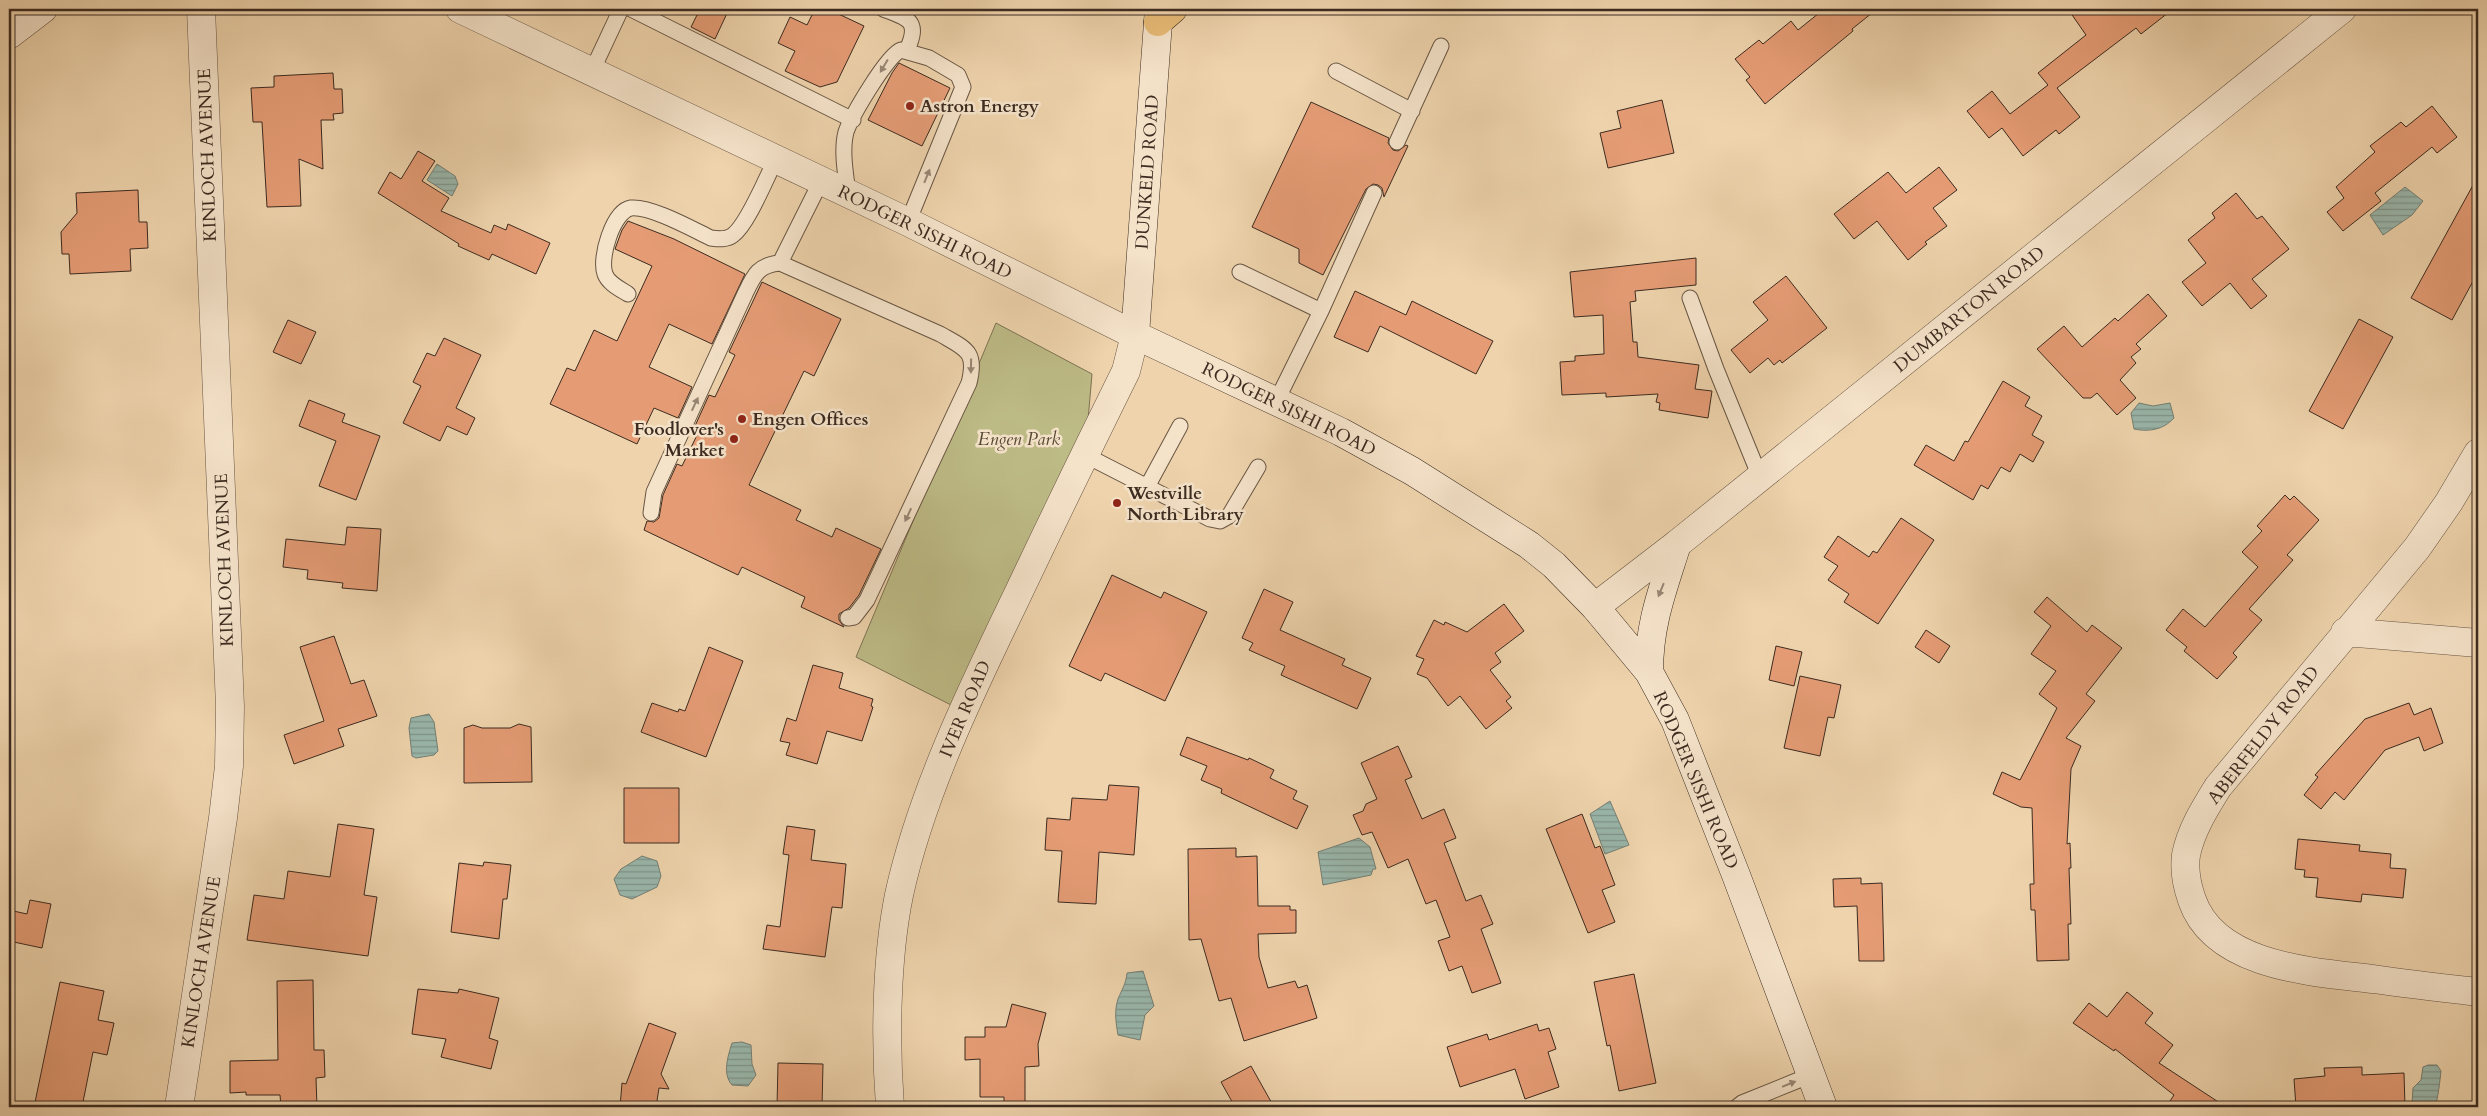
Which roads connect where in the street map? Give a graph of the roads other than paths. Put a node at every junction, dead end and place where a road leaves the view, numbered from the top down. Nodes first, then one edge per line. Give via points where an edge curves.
1 (44, 9) edge
2 (200, 9) edge
3 (460, 9) edge
4 (621, 9) edge
5 (631, 9) edge
6 (883, 9) edge
7 (2342, 9) edge
8 (1163, 13) edge
9 (9, 35) edge
10 (1441, 46) dead end
11 (907, 50) junction
12 (592, 71) junction
13 (1336, 71) dead end
14 (1412, 111) junction
15 (853, 120) junction
16 (1397, 142) dead end
17 (776, 159) junction
18 (821, 181) junction
19 (1374, 193) dead end
20 (848, 194) junction
21 (908, 222) junction
22 (780, 263) junction
23 (1240, 272) dead end
24 (628, 294) dead end
25 (1690, 298) dead end
26 (1321, 311) junction
27 (1135, 335) junction
28 (1276, 402) junction
29 (1180, 426) dead end
30 (2478, 453) edge
31 (1085, 455) junction
32 (1258, 467) dead end
33 (1760, 477) junction
34 (1147, 486) junction
35 (651, 513) dead end
36 (1677, 544) junction
37 (1595, 607) junction
38 (848, 618) dead end
39 (2345, 632) junction
40 (2478, 643) edge
41 (1649, 672) junction
42 (2478, 992) edge
43 (1811, 1075) junction
44 (179, 1107) edge
45 (890, 1107) edge
46 (1737, 1107) edge
47 (1823, 1107) edge

1 - 9 street
2 - 44 street, KINLOCH AVENUE via 230,748 223,818
3 - 12 street, RODGER SISHI ROAD
4 - 12 lane
5 - 15 lane
6 - 11 lane via 905,16 910,21 913,38
7 - 33 street, DUMBARTON ROAD
8 - 27 street, DUNKELD ROAD
10 - 14 lane
11 -> 15 lane via 895,52 888,59
21 -> 11 lane via 963,87 955,72
12 - 17 street, RODGER SISHI ROAD
13 - 14 lane
14 - 16 lane
15 - 20 lane via 845,142
17 - 18 street, RODGER SISHI ROAD
17 - 24 lane via 745,220 732,236 710,238 646,210 630,208 623,211 606,243 602,264 607,280
18 - 20 street, RODGER SISHI ROAD
18 - 22 lane
19 - 26 lane
20 - 21 street, RODGER SISHI ROAD
21 - 27 street, RODGER SISHI ROAD
35 -> 22 lane via 654,492 752,280 758,270 768,264
22 -> 38 lane via 940,334 965,348 973,368 969,383 867,600 854,617
23 - 26 lane
25 - 33 lane
26 - 28 lane
27 - 28 street, RODGER SISHI ROAD
27 - 31 street, IVER ROAD via 1126,371
28 - 37 street, RODGER SISHI ROAD via 1341,432 1412,471 1529,545 1554,565
29 - 34 lane
30 - 39 street, ABERFELDY ROAD via 2417,548
31 - 34 lane
31 - 45 street, IVER ROAD via 975,682 931,790 915,839 900,894 890,955
32 - 34 lane via 1229,516 1220,521 1210,519
33 - 36 street, DUMBARTON ROAD
36 - 37 street, DUMBARTON ROAD
36 -> 41 street via 1658,599 1649,651
37 - 41 street, RODGER SISHI ROAD
39 - 40 street
39 - 42 street, ABERFELDY ROAD via 2218,787 2204,810 2186,855 2188,888 2195,909 2204,924 2218,937 2245,954 2279,966
41 - 43 street, RODGER SISHI ROAD via 1675,720
46 -> 43 lane
43 - 47 street, RODGER SISHI ROAD

